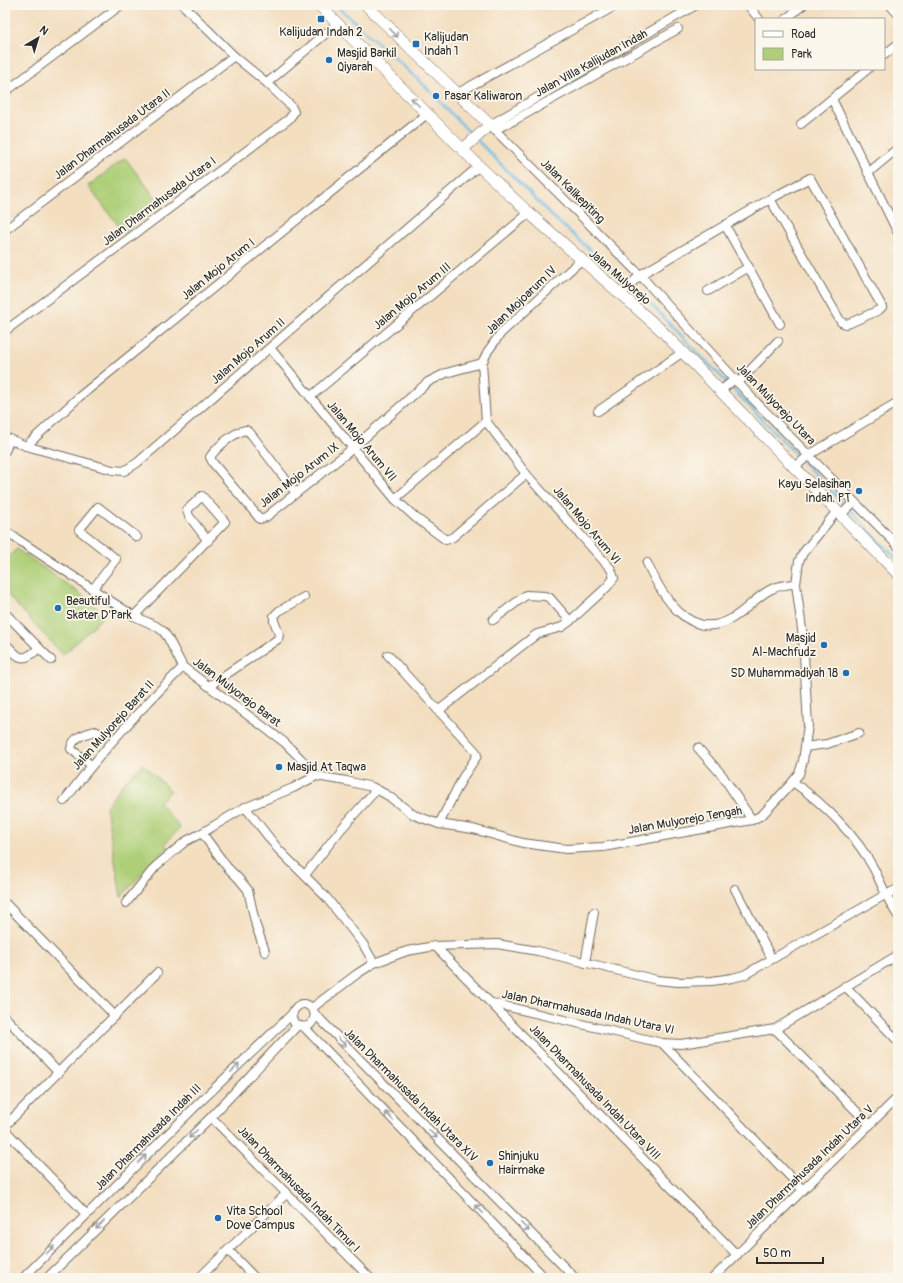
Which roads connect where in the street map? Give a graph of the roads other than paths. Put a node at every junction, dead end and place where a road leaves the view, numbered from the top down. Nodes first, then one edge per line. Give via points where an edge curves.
1 (121, 5) edge
2 (183, 5) edge
3 (319, 5) edge
4 (366, 5) edge
5 (618, 5) edge
6 (696, 5) edge
7 (750, 5) edge
8 (802, 5) edge
9 (890, 5) edge
10 (898, 14) edge
11 (758, 18) edge
12 (787, 18) edge
13 (337, 24) junction
14 (678, 29) dead end
15 (898, 44) edge
16 (885, 54) edge
17 (234, 56) junction
18 (867, 70) edge
19 (267, 83) junction
20 (5, 92) edge
21 (458, 93) junction
22 (832, 99) junction
23 (427, 114) junction
24 (801, 124) dead end
25 (489, 129) junction
26 (463, 148) junction
27 (898, 148) edge
28 (479, 166) junction
29 (868, 173) junction
30 (770, 199) junction
31 (528, 213) junction
32 (725, 225) junction
33 (5, 230) edge
34 (898, 233) edge
35 (578, 262) junction
36 (749, 267) junction
37 (638, 276) junction
38 (624, 291) junction
39 (708, 291) dead end
40 (780, 324) dead end
41 (5, 331) edge
42 (778, 341) dead end
43 (270, 348) junction
44 (683, 352) junction
45 (482, 363) junction
46 (734, 381) junction
47 (722, 389) junction
48 (310, 397) junction
49 (898, 402) edge
50 (598, 411) dead end
51 (486, 421) junction
52 (8, 438) edge
53 (26, 446) junction
54 (352, 449) junction
55 (5, 451) edge
56 (808, 457) junction
57 (796, 467) junction
58 (526, 474) junction
59 (296, 493) junction
60 (395, 499) junction
61 (853, 503) junction
62 (841, 512) junction
63 (6, 532) edge
64 (137, 537) dead end
65 (208, 541) junction
66 (898, 546) edge
67 (647, 563) dead end
68 (897, 572) edge
69 (796, 584) junction
70 (93, 589) junction
71 (304, 597) dead end
72 (5, 613) edge
73 (134, 616) junction
74 (493, 620) dead end
75 (570, 621) junction
76 (5, 643) edge
77 (39, 648) junction
78 (388, 655) dead end
79 (51, 660) dead end
80 (183, 667) junction
81 (210, 686) junction
82 (438, 711) junction
83 (860, 733) dead end
84 (101, 734) dead end
85 (805, 747) junction
86 (698, 748) dead end
87 (91, 765) junction
88 (316, 776) junction
89 (793, 782) junction
90 (376, 790) junction
91 (64, 801) dead end
92 (245, 808) junction
93 (752, 820) junction
94 (439, 824) junction
95 (202, 833) junction
96 (305, 875) junction
97 (735, 889) dead end
98 (898, 889) edge
99 (885, 895) junction
100 (5, 902) edge
101 (126, 903) dead end
102 (594, 912) dead end
103 (898, 916) edge
104 (435, 946) junction
105 (265, 952) dead end
106 (898, 955) edge
107 (772, 959) junction
108 (374, 963) junction
109 (585, 963) junction
110 (157, 973) dead end
111 (845, 986) junction
112 (492, 1003) junction
113 (313, 1011) junction
114 (292, 1014) junction
115 (115, 1016) junction
116 (5, 1017) edge
117 (301, 1026) junction
118 (775, 1029) junction
119 (898, 1040) edge
120 (662, 1043) junction
121 (59, 1073) junction
122 (898, 1097) edge
123 (211, 1117) junction
124 (870, 1125) junction
125 (5, 1126) edge
126 (5, 1130) edge
127 (803, 1190) junction
128 (286, 1193) junction
129 (86, 1214) junction
130 (228, 1250) junction
131 (737, 1255) junction
132 (23, 1278) edge
133 (47, 1278) edge
134 (199, 1278) edge
135 (255, 1278) edge
136 (370, 1278) edge
137 (545, 1278) edge
138 (575, 1278) edge
139 (713, 1278) edge

1 - 20 street
2 - 17 street, Jalan Dharmahusada Utara I
3 - 13 main road, Jalan Mulyorejo
4 -> 21 main road
5 - 21 street
6 - 25 street, Jalan Villa Kalijudan Indah
7 - 11 street
8 - 12 street
9 - 10 street
13 - 19 street
23 -> 13 main road, Jalan Mulyorejo
14 - 25 street, Jalan Villa Kalijudan Indah
15 - 16 street
17 - 19 street, Jalan Dharmahusada Utara I
17 - 33 street, Jalan Dharmahusada Utara II
18 - 22 street
19 - 41 street, Jalan Dharmahusada Utara I via 291,106 294,112 289,119
21 - 25 main road
22 - 24 street
22 - 29 street
23 - 26 main road, Jalan Mulyorejo
23 - 53 street, Jalan Mojo Arum I via 79,398
25 - 26 main road, Jalan Villa Kalijudan Indah
25 - 37 street, Jalan Kalikepiting
26 - 28 main road, Jalan Mulyorejo
27 - 29 street
28 - 31 main road, Jalan Mulyorejo
28 - 43 street, Jalan Mojo Arum II
29 - 34 street
30 - 30 street via 811,178 882,307 850,323 841,322
30 - 32 street
31 - 35 main road, Jalan Mulyorejo
31 - 48 street, Jalan Mojo Arum III
32 - 36 street
32 - 37 street
35 - 38 main road, Jalan Mulyorejo
35 - 45 street, Jalan Mojoarum IV via 500,333
36 - 39 street
36 - 40 street
37 - 38 street
37 - 46 street, Jalan Mulyorejo Utara
38 - 44 main road, Jalan Mulyorejo
42 - 46 street
43 - 48 street, Jalan Mojo Arum VII
43 - 53 street, Jalan Mojo Arum II via 137,463 124,471
44 - 47 main road, Jalan Mulyorejo
44 - 50 street
45 - 51 street
45 - 54 street via 446,373 428,382
46 - 47 street
46 - 56 street, Jalan Mulyorejo Utara
47 - 57 main road, Jalan Mulyorejo
48 - 54 street, Jalan Mojo Arum VII
49 - 56 street
51 - 58 street, Jalan Mojo Arum VI
51 - 60 street
52 - 53 street, Jalan Mojo Arum II
52 - 55 street
54 - 59 street, Jalan Mojo Arum IX
54 - 60 street, Jalan Mojo Arum VII
56 - 57 street
56 - 61 street, Jalan Mulyorejo Utara
57 - 62 main road, Jalan Mulyorejo
58 - 60 street, Jalan Mojo Arum VII via 446,540
58 - 75 street, Jalan Mojo Arum VI via 611,569 614,578
59 - 59 street, Jalan Mojo Arum IX via 246,430 238,432 210,457 260,519
61 - 62 street, Jalan Mulyorejo Tengah
61 - 66 street, Jalan Mulyorejo Utara
62 - 68 main road, Jalan Mulyorejo
62 - 69 street, Jalan Mulyorejo Tengah via 803,553 799,561
63 - 70 street, Jalan Mulyorejo Barat
64 - 70 street via 98,507 79,530 116,559
65 - 65 street via 225,522 202,496 187,510
65 - 73 street
67 - 69 street via 674,608 686,619 702,625 730,620 769,590 783,584
69 - 85 street, Jalan Mulyorejo Tengah via 803,637 808,725
70 - 73 street, Jalan Mulyorejo Barat
71 - 81 street via 274,616 278,639
72 - 77 street
73 - 80 street, Jalan Mulyorejo Barat via 163,631
74 - 75 street via 526,595 550,598
75 - 82 street, Jalan Mojo Arum VI via 562,627 537,634
76 - 77 street via 17,656 23,658 30,656
77 - 79 street
78 - 82 street
80 - 81 street, Jalan Mulyorejo Barat
80 - 87 street, Jalan Mulyorejo Barat II
81 - 88 street, Jalan Mulyorejo Barat via 284,742
82 - 94 street via 477,756
83 - 85 street via 827,744
84 - 87 street via 95,731 87,733 76,738 71,746 71,749
85 - 89 street, Jalan Mulyorejo Tengah via 799,774
86 - 93 street via 722,775
87 - 91 street, Jalan Mulyorejo Barat II
88 - 90 street, Jalan Mulyorejo Tengah
88 - 92 street
89 - 93 street, Jalan Mulyorejo Tengah via 762,815
89 - 99 street via 818,802 852,838 865,854
90 - 94 street, Jalan Mulyorejo Tengah via 414,815
90 - 96 street
92 - 95 street
92 - 96 street via 278,849
93 - 94 street, Jalan Mulyorejo Tengah via 603,847 566,849 523,843 473,829
95 - 101 street via 186,841 156,866
95 - 105 street via 248,890
96 - 108 street via 363,944
97 - 107 street
98 - 99 street
99 - 103 street
99 - 107 street
100 - 115 street
102 - 109 street
104 - 108 street via 407,951
104 - 109 street via 497,944
104 - 112 street, Jalan Dharmahusada Indah Utara VIII
106 - 111 street, Jalan Dharmahusada Indah Utara VI
107 - 109 street via 744,975 732,978 678,982 657,980
108 - 113 street
110 - 115 street
111 - 118 street, Jalan Dharmahusada Indah Utara VI
111 - 119 street
112 - 120 street, Jalan Dharmahusada Indah Utara VI
112 - 131 street, Jalan Dharmahusada Indah Utara VIII
113 - 114 street via 306,1004 300,1004 294,1008
113 - 117 street via 314,1020 310,1025
113 -> 138 street, Jalan Dharmahusada Indah Utara XIV
114 - 117 street via 293,1020
129 -> 114 street, Jalan Dharmahusada Indah III
115 - 121 street
116 - 121 street
117 - 123 street
137 -> 117 street
118 - 120 street, Jalan Dharmahusada Indah Utara VI via 681,1044
118 - 124 street
120 - 127 street
121 - 125 street
122 - 124 street, Jalan Dharmahusada Indah Utara V
123 - 128 street, Jalan Dharmahusada Indah Timur I
123 -> 133 street
124 - 127 street, Jalan Dharmahusada Indah Utara V
126 - 129 street
127 - 131 street, Jalan Dharmahusada Indah Utara V
128 - 130 street
128 - 136 street, Jalan Dharmahusada Indah Timur I
132 -> 129 street, Jalan Dharmahusada Indah III
130 - 134 street
130 - 135 street
131 - 139 street, Jalan Dharmahusada Indah Utara V

